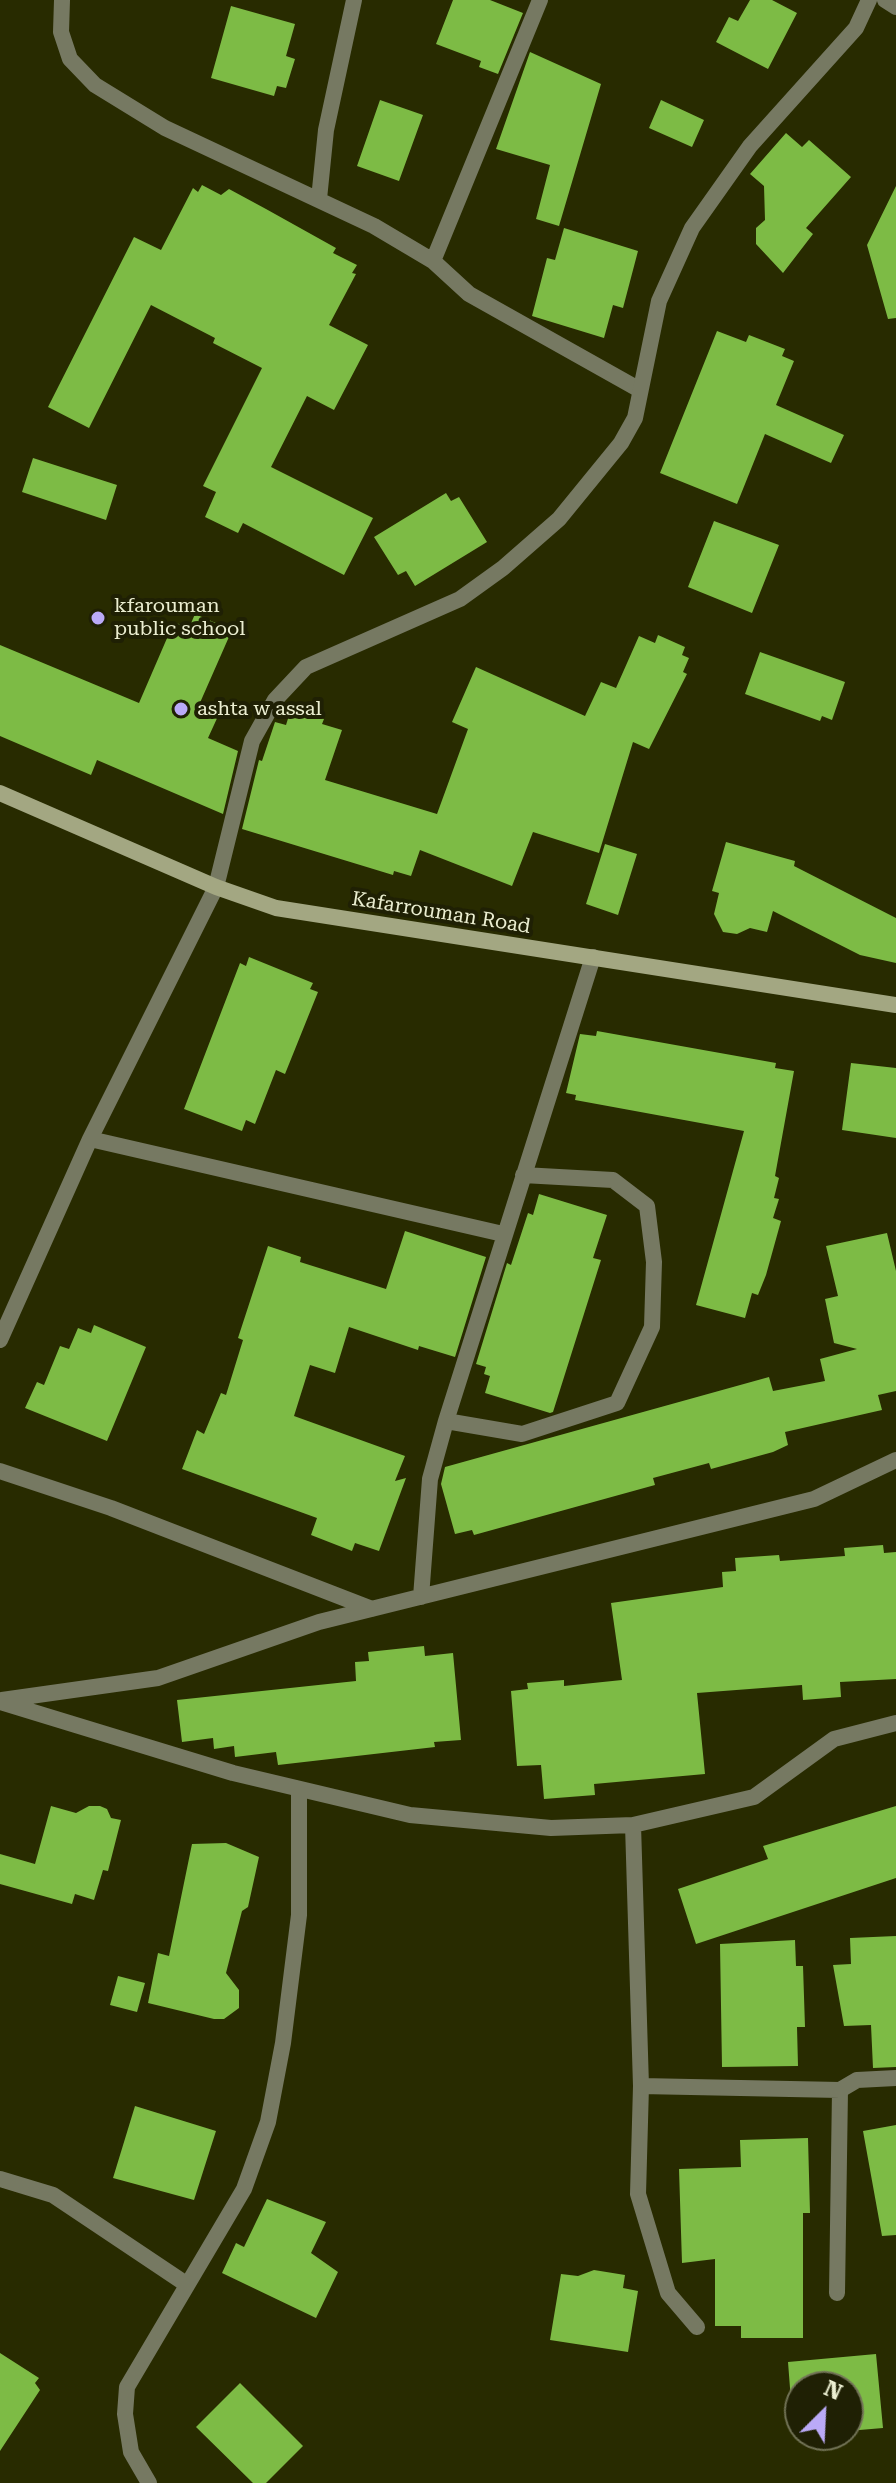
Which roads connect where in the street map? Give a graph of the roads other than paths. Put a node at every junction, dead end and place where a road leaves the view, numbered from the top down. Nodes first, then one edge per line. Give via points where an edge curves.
1 (62, 0) edge
2 (354, 0) edge
3 (540, 0) edge
4 (869, 0) edge
5 (885, 0) edge
6 (896, 7) edge
7 (319, 199) junction
8 (433, 261) junction
9 (640, 390) junction
10 (0, 793) edge
11 (216, 887) junction
12 (593, 957) junction
13 (896, 1005) edge
14 (90, 1139) junction
15 (523, 1175) junction
16 (503, 1234) junction
17 (0, 1340) edge
18 (446, 1421) junction
19 (894, 1462) edge
20 (0, 1471) edge
21 (421, 1597) junction
22 (372, 1609) junction
23 (0, 1701) edge
24 (896, 1723) edge
25 (299, 1790) junction
26 (633, 1825) junction
27 (896, 2078) edge
28 (641, 2086) junction
29 (840, 2090) junction
30 (0, 2179) edge
31 (186, 2284) junction
32 (837, 2293) dead end
33 (697, 2327) dead end
34 (149, 2483) edge

1 - 7 street via 61,32 70,59 95,85 165,128
2 - 7 street via 326,130
3 - 8 street
4 - 9 street via 856,28 750,146 692,228 659,301
5 - 6 street
7 - 8 street
8 - 9 street via 469,294
9 - 11 street via 635,418 621,443 531,545 460,599 306,667 275,700 252,741
10 - 11 main road, Kafarrouman Road
11 - 12 main road, Kafarrouman Road via 276,908
11 - 14 street
12 - 13 main road, Kafarrouman Road
12 - 15 street
14 - 16 street
14 - 17 street
15 - 16 street
15 - 18 street via 613,1180 647,1206 654,1262 652,1327 617,1403 522,1434
16 - 18 street
18 - 21 street via 430,1479
19 - 21 street via 814,1499
20 - 22 street
21 - 22 street
22 - 23 street via 158,1678
23 - 25 street
24 - 26 street via 834,1739 754,1797
25 - 26 street via 410,1815 551,1828
25 - 31 street via 299,1915 268,2122 244,2189
26 - 28 street
27 - 29 street via 857,2080
28 - 29 street
28 - 33 street via 638,2194 668,2293
29 - 32 street
30 - 31 street via 53,2195
31 - 34 street via 127,2387 131,2452

